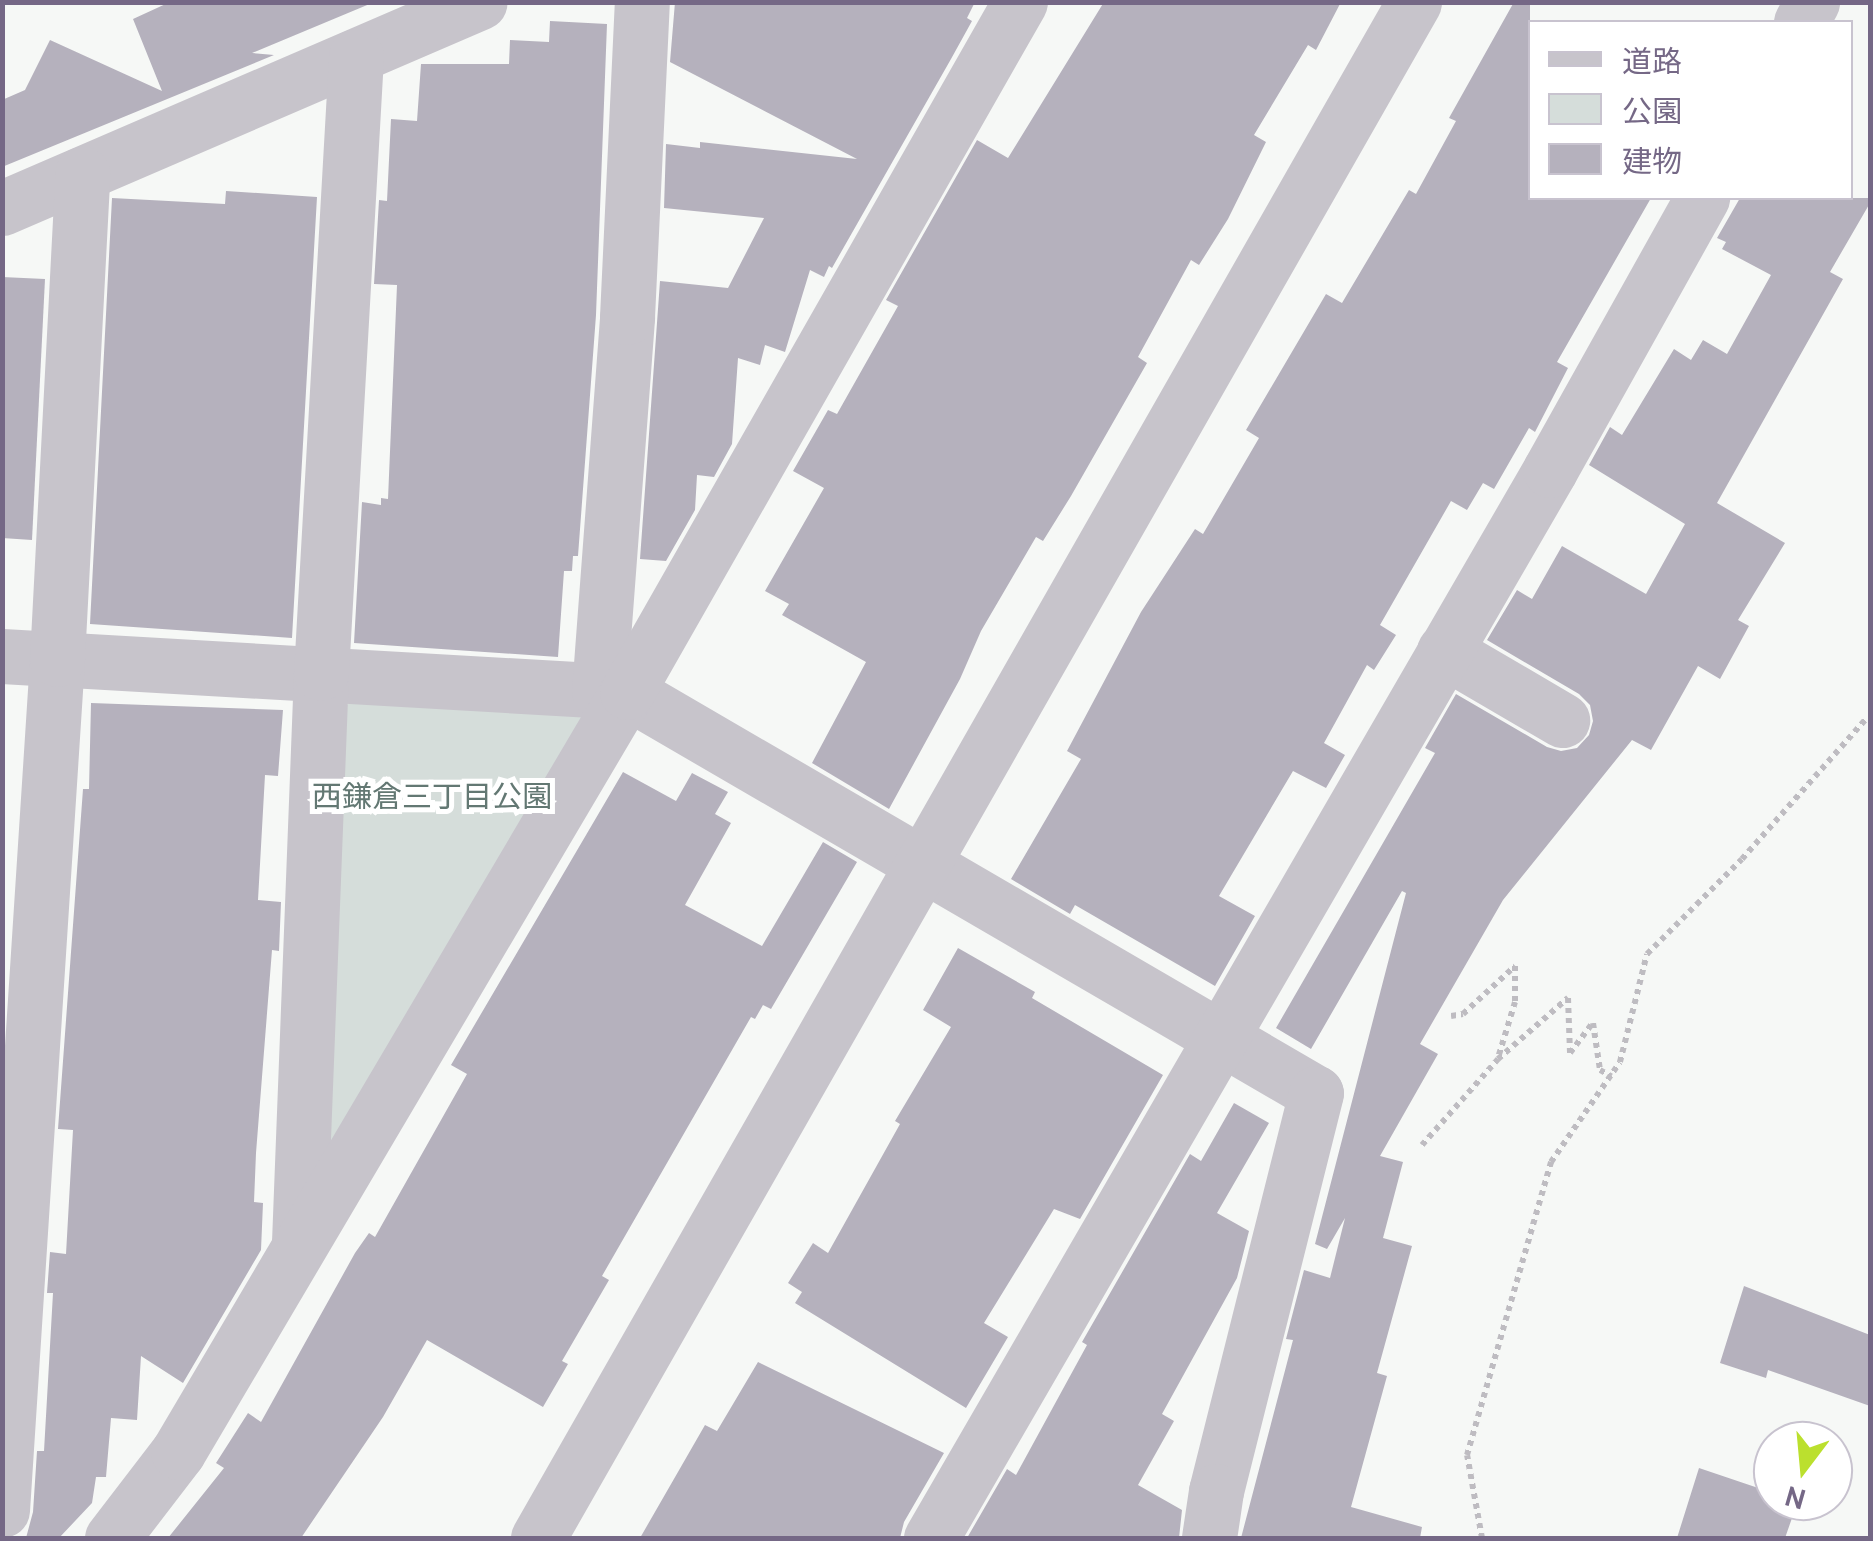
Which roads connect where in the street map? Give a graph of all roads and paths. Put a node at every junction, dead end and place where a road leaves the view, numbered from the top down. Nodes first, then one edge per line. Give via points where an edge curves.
1 (480, 2) edge
2 (642, 2) edge
3 (1020, 2) edge
4 (1414, 2) edge
5 (356, 56) junction
6 (82, 174) junction
7 (1701, 200) edge
8 (2, 208) edge
9 (1444, 651) junction
10 (2, 656) edge
11 (58, 660) junction
12 (320, 673) junction
13 (613, 692) junction
14 (1866, 719) dead end
15 (1562, 720) dead end
16 (926, 862) junction
17 (1451, 1016) dead end
18 (1222, 1036) junction
19 (1498, 1059) junction
20 (1611, 1076) junction
21 (1422, 1145) dead end
22 (299, 1246) junction
23 (2, 1510) edge
24 (112, 1538) edge
25 (538, 1538) edge
26 (931, 1538) edge
27 (1208, 1538) edge
28 (1482, 1538) edge

1 - 5 street
2 - 13 street
3 - 13 street
4 - 16 street
5 - 6 street
5 - 12 street
6 - 8 street
6 - 11 street
7 - 9 street
9 - 15 street
9 - 18 street
10 - 11 street
11 - 12 street
11 - 23 street
12 - 13 street
12 - 22 street
13 - 16 street
13 - 22 street
14 - 20 path via 1742,860 1647,954
16 - 18 street
16 - 25 street
17 - 19 path via 1463,1014 1515,966 1515,1002
18 - 26 street
18 - 27 street via 1316,1093
19 - 20 path via 1568,998 1570,1053 1594,1023 1600,1070
19 - 21 path
20 - 28 path via 1551,1162 1467,1455
22 - 24 street via 178,1452

